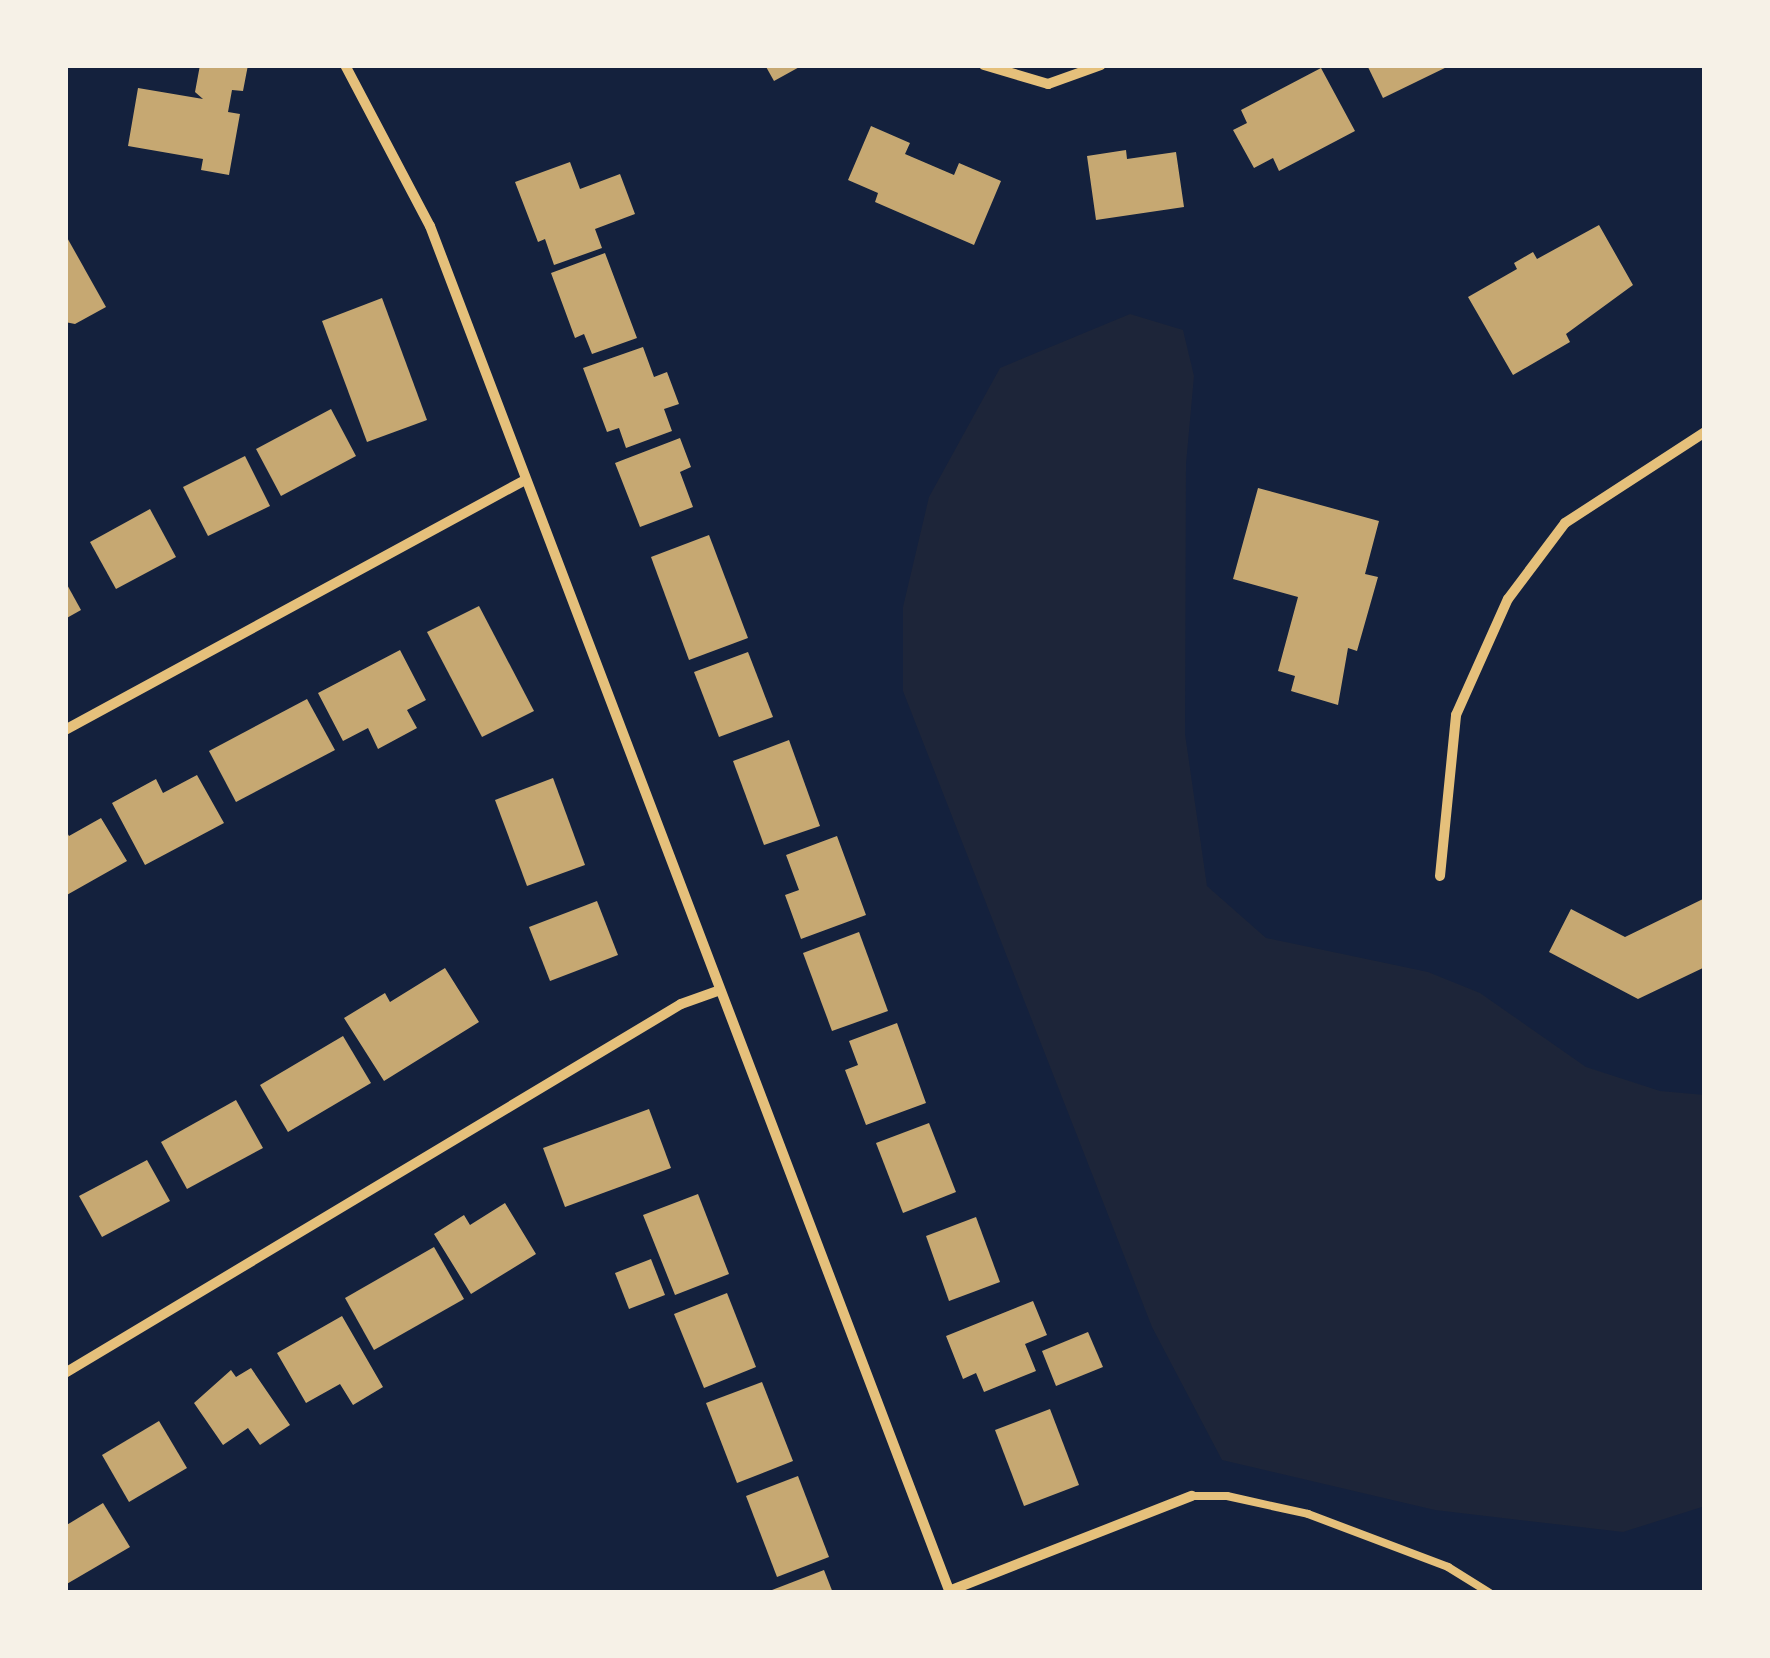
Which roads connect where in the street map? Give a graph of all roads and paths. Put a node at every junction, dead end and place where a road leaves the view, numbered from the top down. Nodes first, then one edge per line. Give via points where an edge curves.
1 (346, 65) edge
2 (984, 65) edge
3 (1101, 65) edge
4 (1705, 432) edge
5 (526, 480) junction
6 (65, 730) edge
7 (1440, 876) dead end
8 (720, 990) junction
9 (65, 1373) edge
10 (1192, 1496) joint
11 (949, 1592) edge
12 (1490, 1593) edge

1 - 5 street via 430,226
2 - 3 street via 1048,84
4 - 7 street via 1565,523 1532,559 1456,715
5 - 6 street
5 - 8 street
8 - 9 street via 681,1004
8 - 11 street
10 - 11 street
10 - 12 lane via 1226,1496 1308,1514 1448,1567

